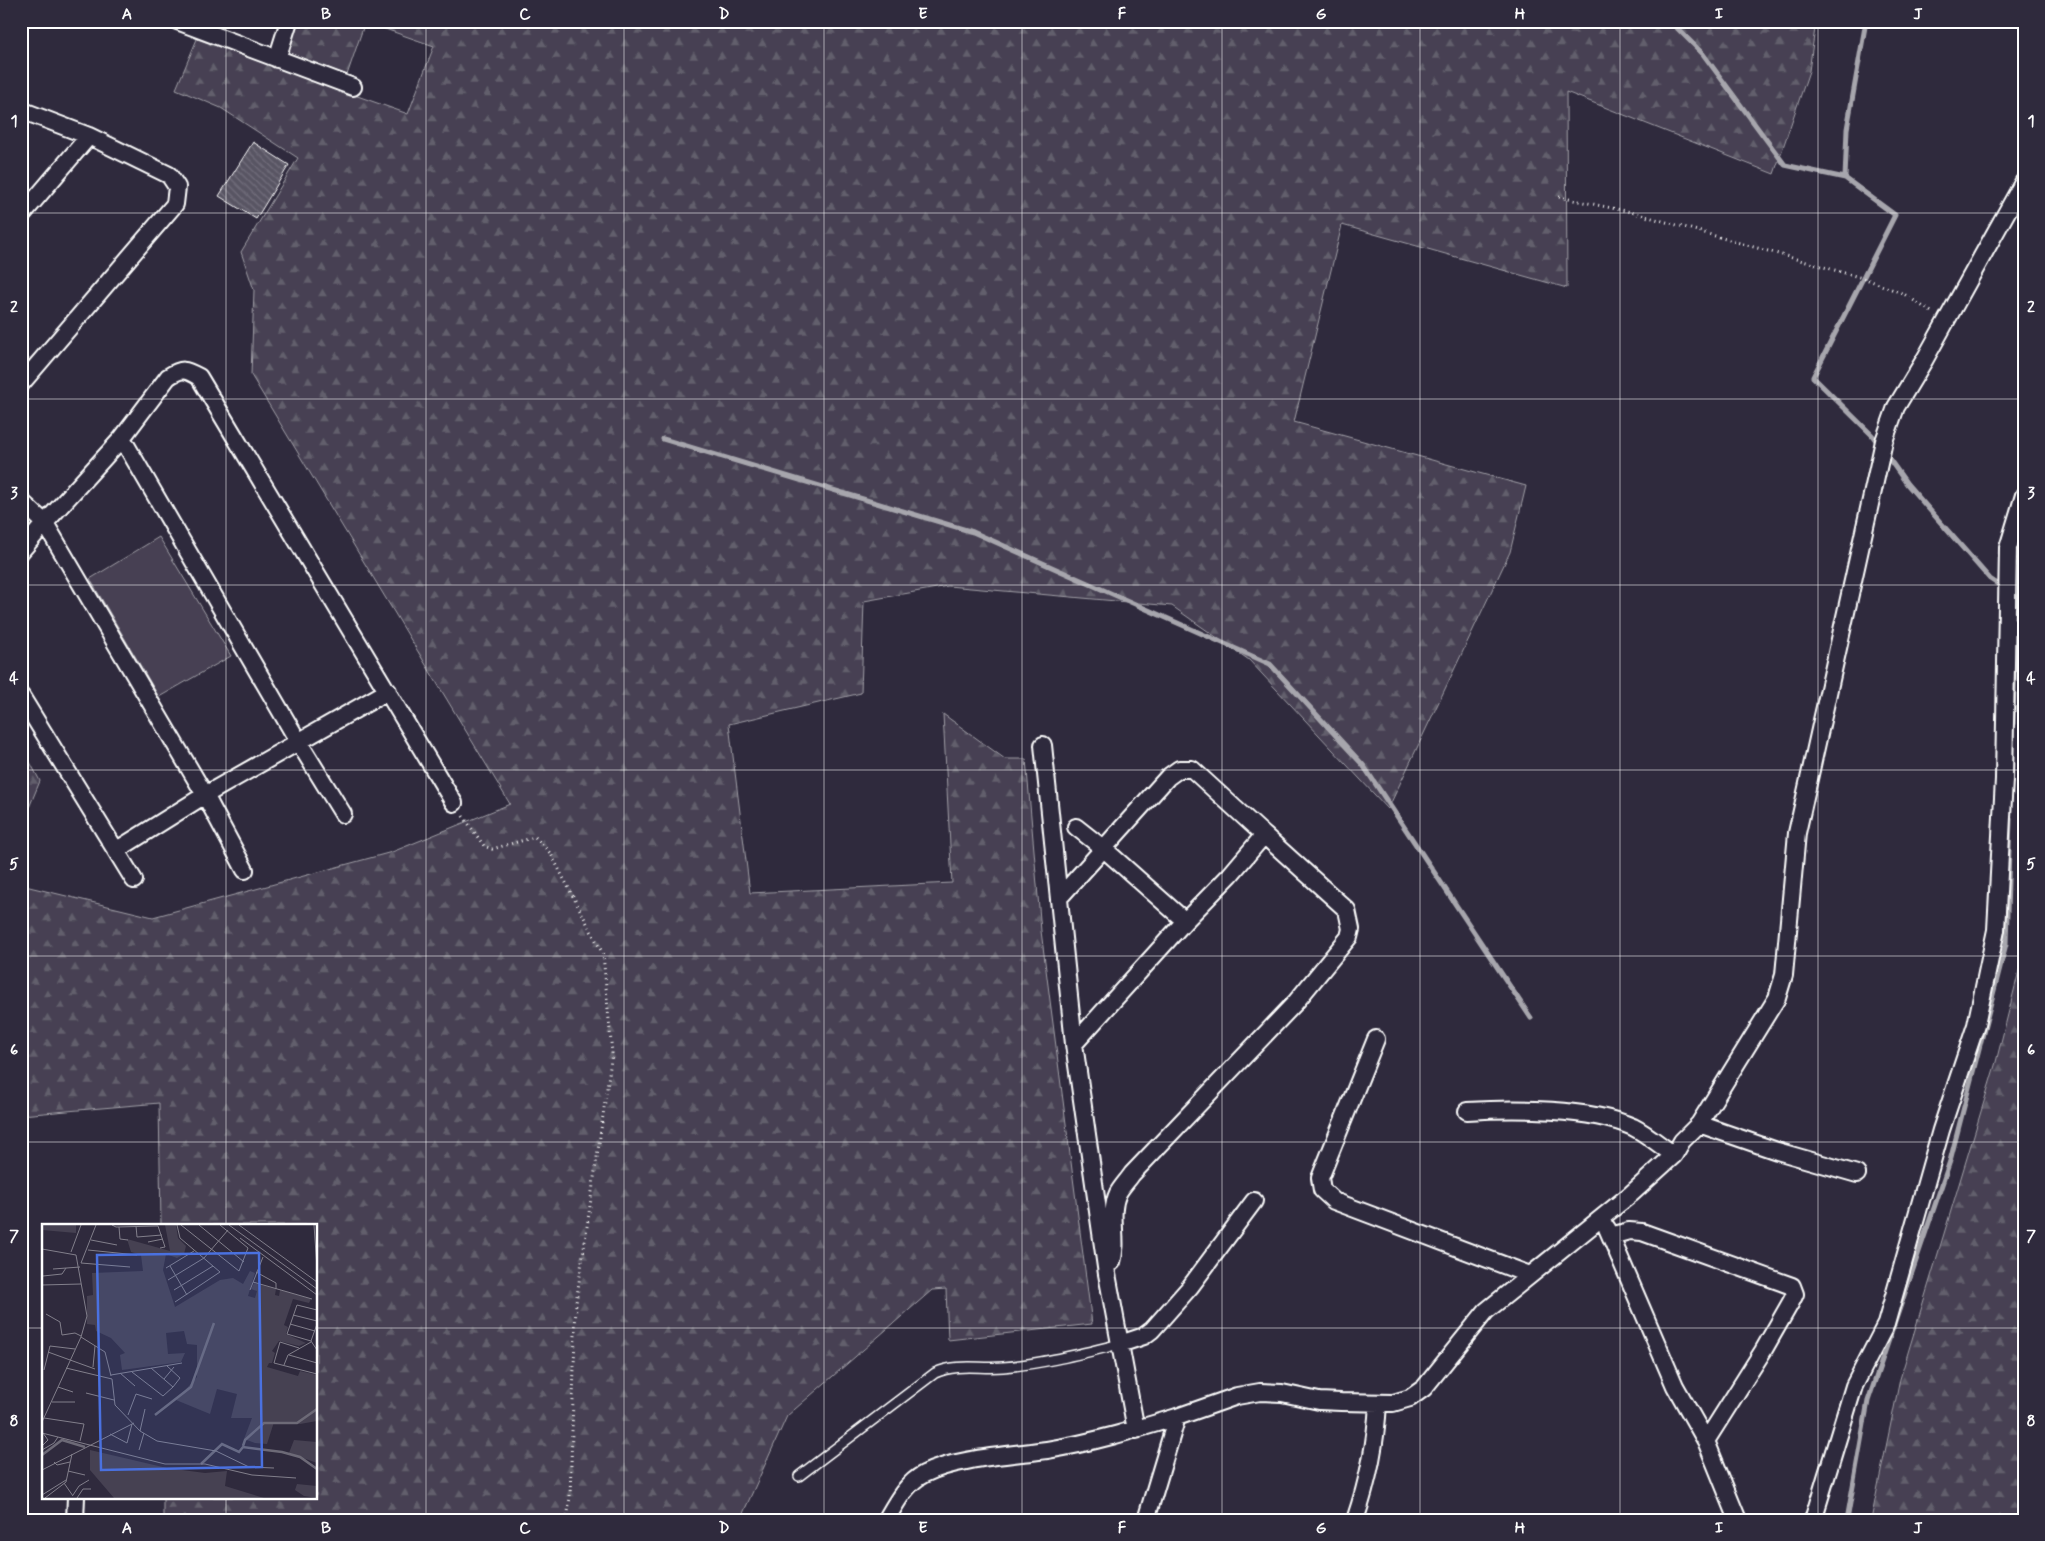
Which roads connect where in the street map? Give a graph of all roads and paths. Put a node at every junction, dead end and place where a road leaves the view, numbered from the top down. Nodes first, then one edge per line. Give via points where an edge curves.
1 (289, 21) edge
2 (186, 23) edge
3 (278, 59) junction
4 (353, 87) dead end
5 (21, 110) edge
6 (89, 136) junction
7 (2024, 181) edge
8 (1559, 196) dead end
9 (21, 216) edge
10 (1945, 322) junction
11 (21, 384) edge
12 (122, 438) junction
13 (2024, 495) edge
14 (21, 501) edge
15 (44, 523) junction
16 (21, 551) edge
17 (388, 691) junction
18 (21, 696) edge
19 (298, 741) junction
20 (1042, 746) dead end
21 (205, 795) junction
22 (454, 803) joint
23 (343, 814) dead end
24 (1076, 827) dead end
25 (1264, 835) junction
26 (1104, 849) junction
27 (117, 850) junction
28 (245, 870) dead end
29 (134, 880) dead end
30 (1059, 898) junction
31 (1185, 921) junction
32 (1376, 1039) dead end
33 (1074, 1044) junction
34 (1467, 1111) dead end
35 (1699, 1124) junction
36 (1674, 1155) junction
37 (1857, 1174) dead end
38 (1254, 1201) dead end
39 (1603, 1217) junction
40 (1611, 1236) junction
41 (1108, 1274) junction
42 (1530, 1275) junction
43 (1120, 1344) junction
44 (1378, 1403) junction
45 (1176, 1417) junction
46 (1136, 1430) junction
47 (1706, 1442) junction
48 (799, 1476) dead end
49 (76, 1498) edge
50 (75, 1520) edge
51 (567, 1520) edge
52 (886, 1520) edge
53 (1146, 1520) edge
54 (1355, 1520) edge
55 (1738, 1520) edge
56 (1813, 1520) edge

1 - 3 street
2 - 3 street
3 - 4 street
5 - 6 street
6 - 9 street
6 - 11 street via 169,174 177,187 175,204
7 - 10 street
8 - 10 path via 1631,212 1866,279 1904,294
10 - 35 street via 1896,407 1884,441 1797,833 1784,975 1777,998
12 - 15 street
12 - 17 street via 168,377 178,370 189,371 199,377
12 - 19 street
13 - 56 street via 2008,548 2004,779 1996,930 1976,1025 1941,1130 1886,1324 1854,1386
14 - 15 street
15 - 16 street
15 - 21 street
17 - 19 street
17 - 22 street
18 - 27 street
19 - 21 street
19 - 23 street
20 - 30 street
21 - 27 street
21 - 28 street
22 - 51 path via 484,846 492,848 535,837 551,854 603,954 612,1054 576,1303
24 - 26 street
25 - 26 street via 1192,769 1184,768 1168,778
25 - 31 street
25 - 41 street via 1347,910 1351,929 1349,937 1295,1003 1118,1193 1114,1206 1114,1254
26 - 30 street
26 - 31 street
27 - 29 street
30 - 33 street
31 - 33 street
32 - 42 street via 1320,1178 1322,1190 1334,1201
33 - 41 street
34 - 36 street via 1496,1109 1599,1117 1633,1128
35 - 36 street via 1682,1141
35 - 37 street
36 - 39 street
38 - 43 street via 1190,1287 1152,1330
39 - 40 street
39 - 42 street
40 - 47 street via 1675,1386
40 - 47 street via 1629,1231 1642,1232 1792,1286 1795,1294 1791,1302
41 - 43 street
42 - 44 street via 1486,1311 1424,1388 1410,1398
43 - 46 street
43 - 48 lane via 1003,1367 947,1368 935,1373
44 - 45 street via 1319,1401 1260,1392 1237,1396
44 - 54 street via 1372,1455
45 - 46 street
45 - 53 street
46 - 52 street via 1050,1449 945,1465 923,1474 906,1488
47 - 55 street
49 - 50 street

